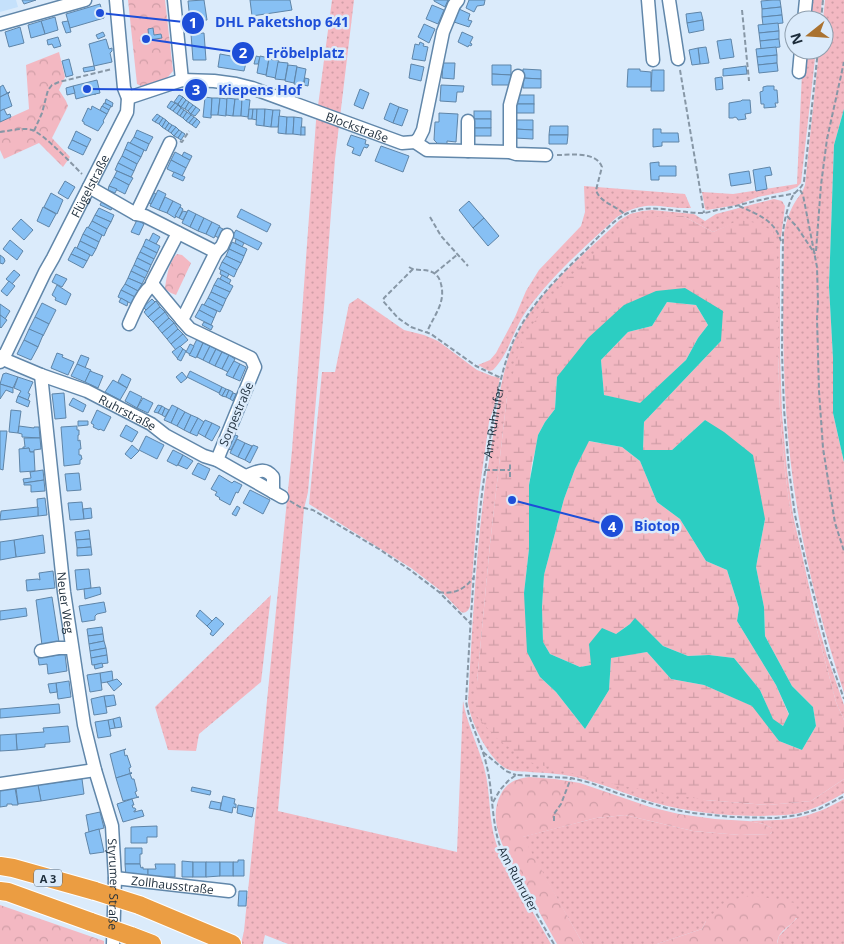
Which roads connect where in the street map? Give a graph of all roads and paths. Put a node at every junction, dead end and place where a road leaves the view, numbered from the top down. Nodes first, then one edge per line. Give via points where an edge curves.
1 (85, 0) edge
2 (116, 0) edge
3 (174, 0) edge
4 (458, 0) edge
5 (648, 0) edge
6 (669, 0) edge
7 (742, 10) dead end
8 (0, 24) edge
9 (678, 59) joint
10 (653, 60) dead end
11 (800, 60) edge
12 (817, 60) edge
13 (844, 62) edge
14 (122, 66) junction
15 (799, 72) dead end
16 (518, 76) dead end
17 (182, 80) junction
18 (749, 81) dead end
19 (128, 98) junction
20 (468, 121) dead end
21 (34, 131) junction
22 (0, 132) edge
23 (415, 142) junction
24 (170, 143) dead end
25 (468, 151) junction
26 (510, 152) junction
27 (546, 155) joint
28 (90, 185) junction
29 (799, 190) junction
30 (795, 194) junction
31 (738, 206) junction
32 (704, 213) junction
33 (136, 214) junction
34 (624, 215) junction
35 (786, 216) junction
36 (430, 217) dead end
37 (178, 233) junction
38 (227, 235) dead end
39 (782, 243) junction
40 (216, 252) junction
41 (458, 254) junction
42 (815, 255) junction
43 (468, 266) dead end
44 (409, 267) dead end
45 (413, 269) junction
46 (435, 273) junction
47 (153, 285) junction
48 (182, 320) junction
49 (129, 324) dead end
50 (427, 332) junction
51 (1, 359) edge
52 (42, 375) junction
53 (501, 378) junction
54 (216, 460) junction
55 (510, 463) dead end
56 (485, 470) junction
57 (510, 470) junction
58 (510, 477) dead end
59 (282, 497) joint
60 (844, 550) edge
61 (474, 577) junction
62 (440, 592) junction
63 (471, 624) junction
64 (72, 648) junction
65 (41, 651) dead end
66 (844, 699) edge
67 (483, 752) junction
68 (95, 770) junction
69 (516, 775) junction
70 (571, 778) junction
71 (0, 784) edge
72 (844, 796) edge
73 (493, 802) junction
74 (554, 822) dead end
75 (112, 826) joint
76 (0, 866) edge
77 (115, 878) junction
78 (0, 891) edge
79 (229, 891) dead end
80 (228, 943) edge
81 (113, 944) edge
82 (152, 944) edge
83 (554, 944) edge

1 - 8 street
2 - 14 street, Flügelstraße
3 - 17 street
4 - 23 street via 442,32 423,130
5 - 10 street
6 - 9 street
7 - 18 path
9 - 32 path
11 - 15 street
12 - 29 path via 804,182
13 - 42 path via 820,185
14 - 19 street, Flügelstraße
14 - 21 path via 52,85
16 - 26 street via 510,105
17 - 19 street, Blockstraße
17 - 23 street, Blockstraße via 244,86 402,144
19 - 28 street, Flügelstraße via 125,117
20 - 25 street
21 - 22 path
21 - 28 path via 63,155
23 - 25 street, Blockstraße via 427,150
24 - 33 street
25 - 26 street, Blockstraße
26 - 27 street, Blockstraße
27 - 34 path via 596,158 602,167 597,193
28 - 33 street
28 - 51 street, Flügelstraße
29 - 30 path
29 - 42 path via 803,195
30 - 31 path, Am Ruhrufer
30 - 35 path
31 - 32 path, Am Ruhrufer
31 - 39 path via 768,220 779,233
32 - 34 path, Am Ruhrufer via 652,208
33 - 37 street
34 - 53 path, Am Ruhrufer via 555,280 535,304 516,336
35 - 39 path
35 - 42 path
36 - 41 path via 441,236
37 - 40 street
37 - 47 street
38 - 40 street
39 - 66 path via 782,353 789,470 795,514 819,617
40 - 48 street
41 - 43 path
41 - 46 path
42 - 60 path via 823,448 834,516
44 - 45 path
45 - 46 path
45 - 50 path via 383,301 398,318
46 - 50 path via 444,293
47 - 48 street, Sorpestraße
47 - 49 street via 145,292
48 - 54 street, Sorpestraße via 190,328 251,358 255,364
50 - 53 path via 476,366
51 - 52 street, Ruhrstraße
52 - 54 street, Ruhrstraße via 87,391
52 - 64 street, Neuer Weg
53 - 56 path, Am Ruhrufer
54 - 59 street, Ruhrstraße
55 - 57 path
56 - 57 path
56 - 61 path, Am Ruhrufer
57 - 58 path
59 - 62 path via 313,510 389,556
61 - 62 path via 458,591
61 - 63 path, Am Ruhrufer
62 - 63 path
63 - 67 path, Am Ruhrufer via 466,701
64 - 65 street
64 - 68 street, Neuer Weg via 85,732
67 - 69 path, Am Ruhrufer
67 - 73 path, Am Ruhrufer
68 - 71 street
68 - 75 street, Neuer Weg
69 - 70 path
69 - 73 path
70 - 72 path via 666,808 732,817 793,816 816,810
70 - 74 path via 554,814
73 - 83 path, Am Ruhrufer via 500,844
75 - 77 street, Styrumer Straße
76 - 80 highway, A 3, bridge via 139,905
77 - 79 street, Zollhausstraße
77 - 81 street, Styrumer Straße
78 - 82 highway, A 3, bridge

